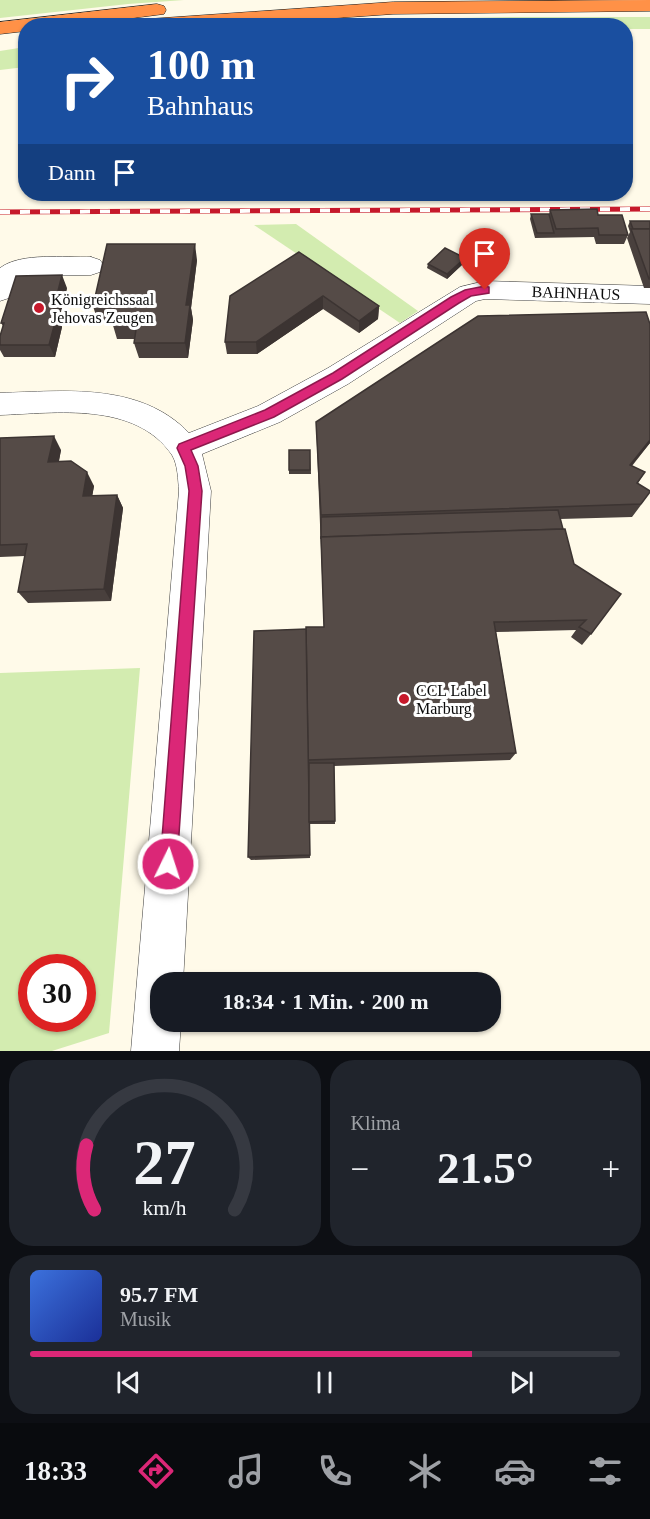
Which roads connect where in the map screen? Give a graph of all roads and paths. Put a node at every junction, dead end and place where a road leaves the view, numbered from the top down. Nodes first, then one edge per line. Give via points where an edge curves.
1 (336, 0) edge
2 (650, 5) edge
3 (91, 18) edge
4 (249, 18) edge
5 (18, 26) edge
6 (0, 28) edge
7 (18, 39) edge
8 (0, 41) edge
9 (91, 266) dead end
10 (0, 292) edge
11 (650, 295) edge
12 (0, 404) edge
13 (184, 448) junction
14 (155, 1051) edge

1 - 3 highway
2 - 4 highway via 393,8
5 - 6 highway
7 - 8 highway
9 - 10 street via 22,267 5,277
11 - 13 street, BAHNHAUS via 485,290 469,293 338,376 269,414
12 - 13 street via 119,406 158,424
13 - 14 street via 192,466 195,491

